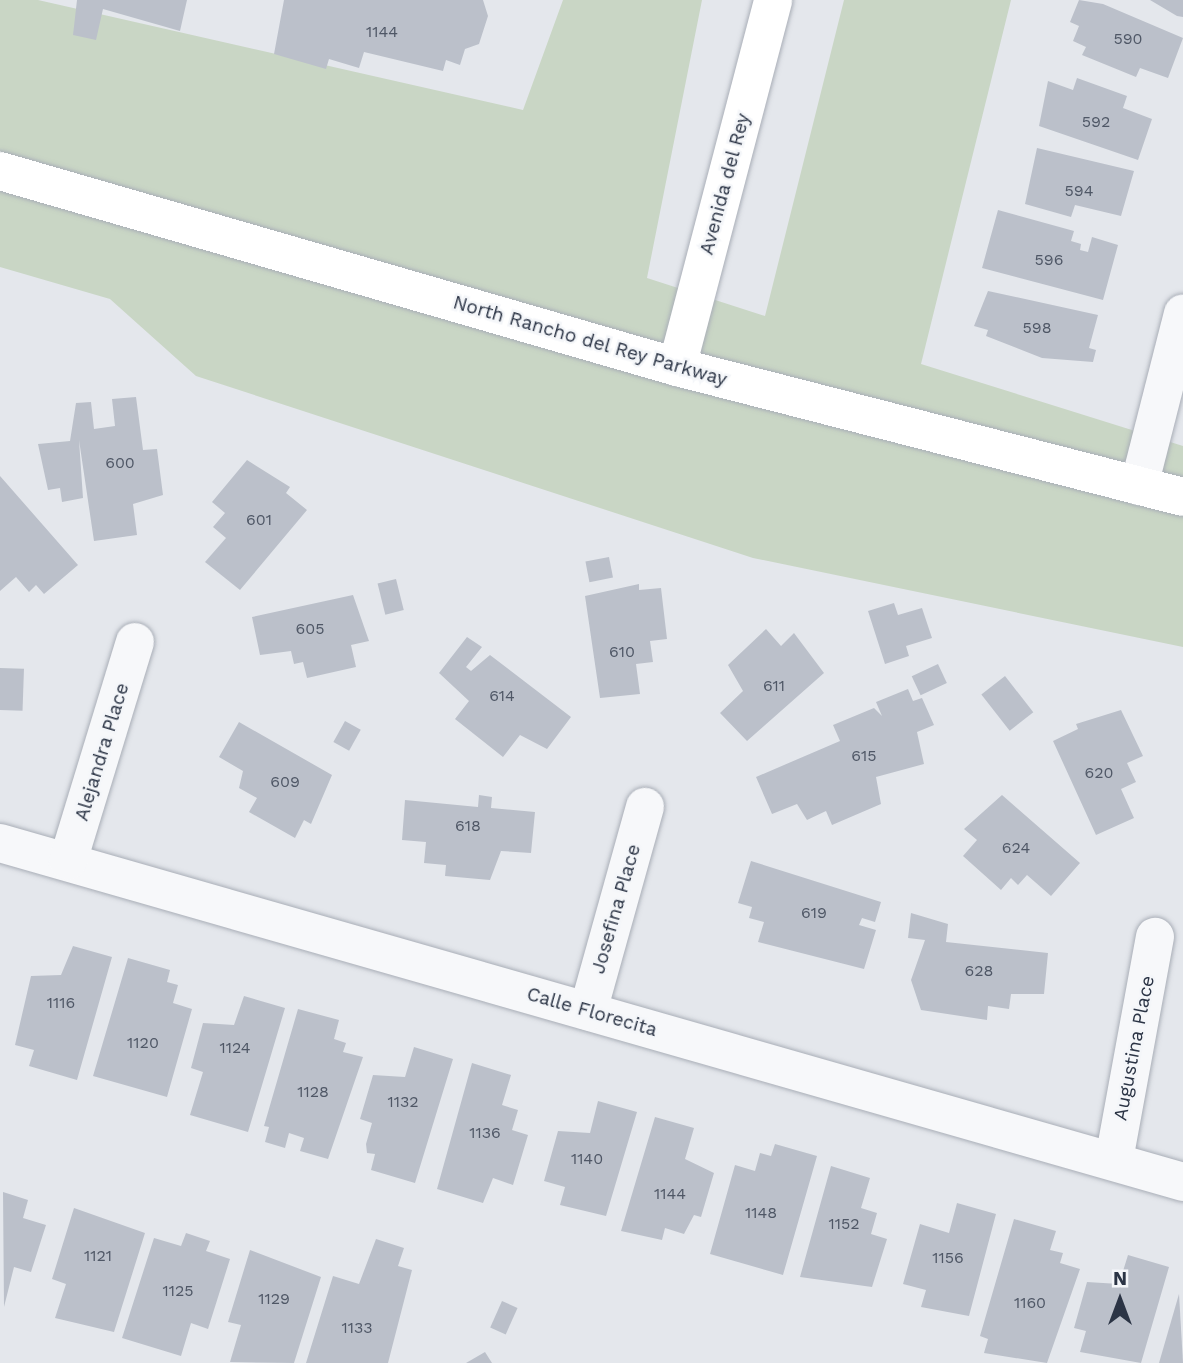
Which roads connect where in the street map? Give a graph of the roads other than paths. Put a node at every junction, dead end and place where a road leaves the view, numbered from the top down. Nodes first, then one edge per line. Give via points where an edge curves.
1 (773, 0) edge
2 (0, 171) edge
3 (1183, 314) edge
4 (677, 367) junction
5 (1139, 485) junction
6 (1183, 497) edge
7 (135, 642) dead end
8 (645, 807) dead end
9 (0, 843) edge
10 (68, 861) junction
11 (1155, 937) dead end
12 (588, 1010) junction
13 (1114, 1160) junction
14 (1183, 1182) edge

1 - 4 street, Avenida del Rey
2 - 4 street, North Rancho del Rey Parkway
3 - 5 street
4 - 5 street, North Rancho del Rey Parkway
5 - 6 street, North Rancho del Rey Parkway
7 - 10 street, Alejandra Place
8 - 12 street, Josefina Place
9 - 10 street, Calle Florecita
10 - 12 street, Calle Florecita
11 - 13 street, Augustina Place
12 - 13 street, Calle Florecita
13 - 14 street, Calle Florecita

